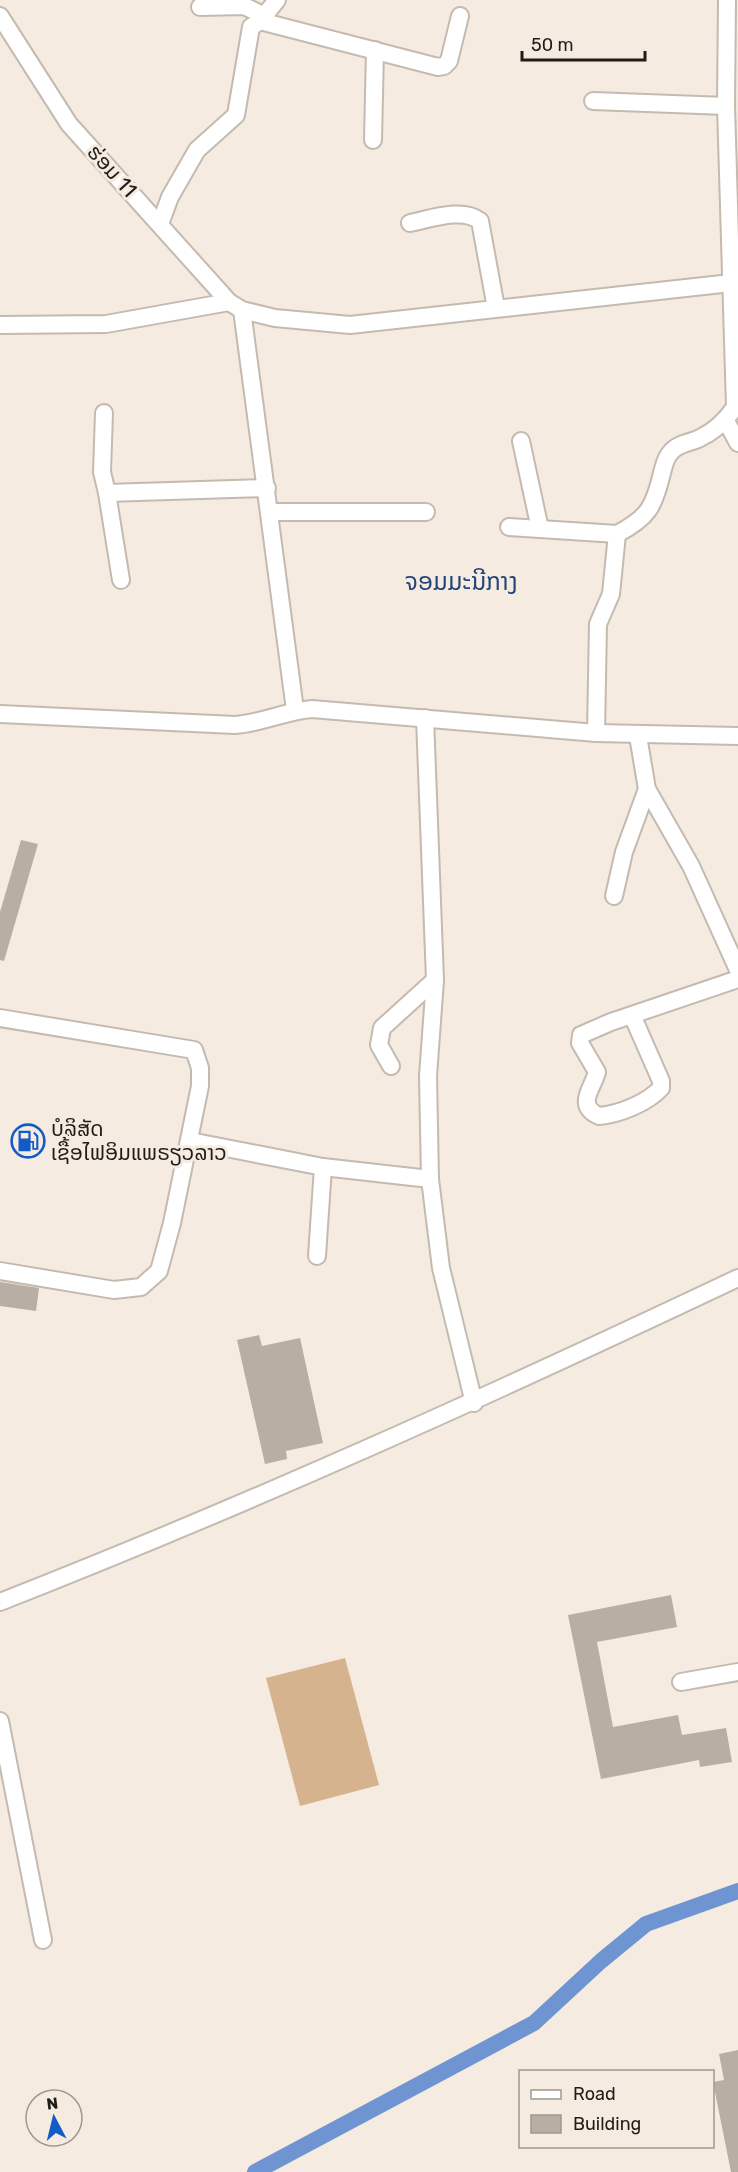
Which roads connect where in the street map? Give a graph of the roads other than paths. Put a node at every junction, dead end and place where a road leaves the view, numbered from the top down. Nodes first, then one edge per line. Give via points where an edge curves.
1 (277, 0) edge
2 (727, 0) edge
3 (200, 7) dead end
4 (0, 16) edge
5 (460, 16) dead end
6 (261, 18) junction
7 (375, 51) junction
8 (592, 101) dead end
9 (726, 106) junction
10 (373, 140) dead end
11 (410, 223) dead end
12 (160, 224) junction
13 (731, 283) junction
14 (236, 306) junction
15 (496, 308) junction
16 (0, 325) edge
17 (104, 413) dead end
18 (726, 421) junction
19 (521, 441) dead end
20 (738, 443) edge
21 (267, 488) junction
22 (107, 493) junction
23 (270, 512) junction
24 (426, 512) dead end
25 (509, 527) dead end
26 (540, 529) junction
27 (616, 534) junction
28 (121, 580) dead end
29 (295, 710) junction
30 (0, 714) edge
31 (425, 718) junction
32 (596, 733) junction
33 (638, 736) junction
34 (738, 736) edge
35 (647, 789) junction
36 (614, 896) dead end
37 (738, 970) edge
38 (435, 980) junction
39 (738, 980) edge
40 (632, 1015) junction
41 (0, 1017) edge
42 (391, 1066) dead end
43 (190, 1141) junction
44 (323, 1167) junction
45 (430, 1179) junction
46 (317, 1256) dead end
47 (0, 1271) edge
48 (738, 1278) edge
49 (474, 1402) junction
50 (0, 1602) edge
51 (738, 1672) edge
52 (681, 1682) dead end
53 (0, 1721) edge
54 (43, 1940) dead end

1 - 6 street
2 - 9 street
3 - 6 street via 244,6
4 - 12 street, ຮ່ອມ 11 via 69,124
5 - 7 street via 449,61 444,66
6 - 7 street
6 - 12 street via 248,35 240,107 198,150 170,197
7 - 10 street
8 - 9 street
9 - 13 street
11 - 15 street via 464,214 480,221
12 - 14 street, ຮ່ອມ 11
13 - 15 street
13 - 18 street via 736,393 735,407
14 - 15 street via 275,318 350,325
14 - 16 street via 106,324
14 - 21 street
17 - 22 street via 102,472
18 - 20 street
18 - 27 street via 672,450 666,459 656,501 636,522
19 - 26 street
21 - 22 street
21 - 23 street
22 - 28 street
23 - 24 street
23 - 29 street
25 - 26 street
26 - 27 street
27 - 32 street via 611,594 598,624
29 - 30 street via 236,725
29 - 31 street
31 - 32 street
31 - 38 street
32 - 33 street
33 - 34 street
33 - 35 street
35 - 36 street via 624,852
35 - 37 street via 691,866
38 - 42 street via 382,1028 379,1045
38 - 45 street via 428,1076
39 - 40 street
40 - 40 street via 579,1039 597,1072 586,1093 589,1108 599,1116 613,1114 655,1095 661,1088 662,1081
41 - 43 street via 194,1050 200,1086
43 - 44 street
43 - 47 street via 159,1271 141,1287 114,1290
44 - 45 street
44 - 46 street
45 - 49 street via 441,1268
48 - 49 street
49 - 50 street via 167,1536
51 - 52 street
53 - 54 street

